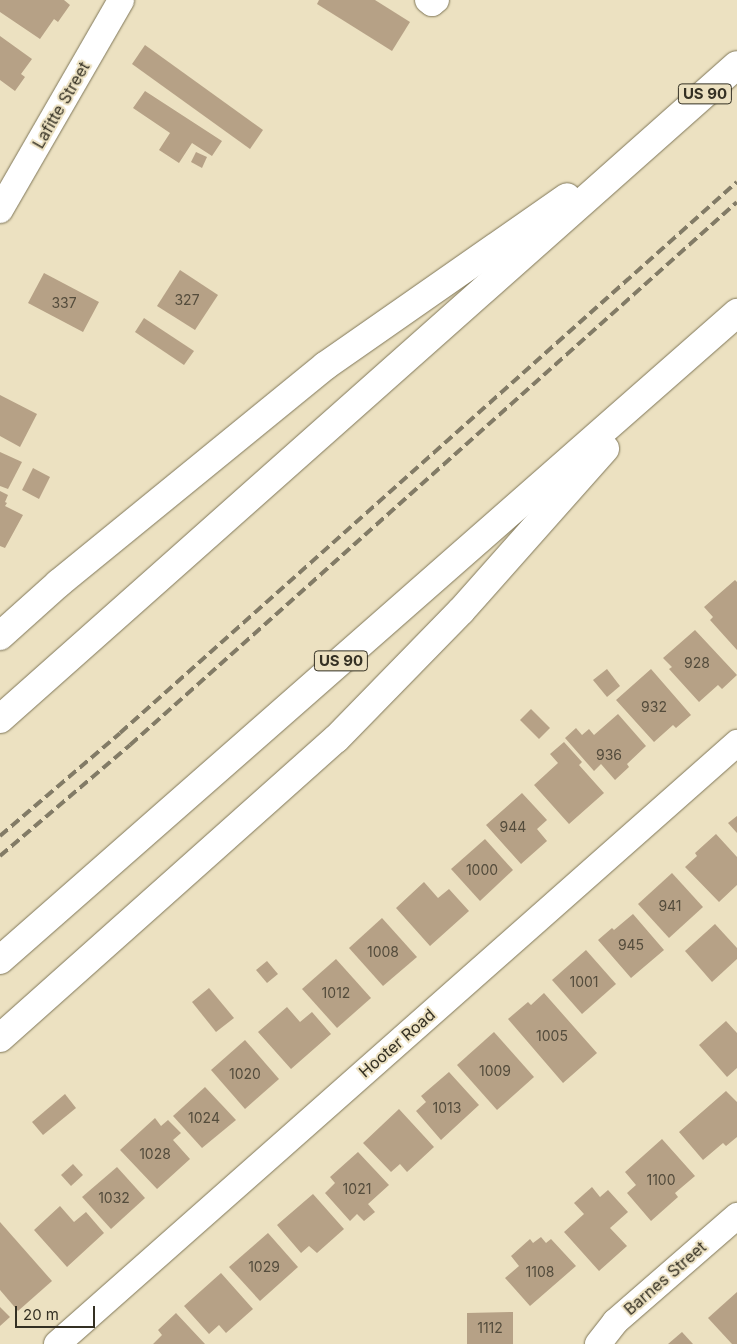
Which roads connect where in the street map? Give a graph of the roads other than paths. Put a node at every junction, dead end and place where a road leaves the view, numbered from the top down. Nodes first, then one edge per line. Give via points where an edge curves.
1 (121, 0) edge
2 (737, 65) edge
3 (673, 124) junction
4 (0, 210) edge
5 (737, 314) edge
6 (682, 362) junction
7 (0, 636) edge
8 (0, 719) edge
9 (737, 743) edge
10 (0, 960) edge
11 (0, 1038) edge
12 (737, 1216) edge
13 (58, 1344) edge
14 (598, 1344) edge

1 - 4 street, Lafitte Street
2 - 3 highway, US 90
3 - 7 highway via 325,366 67,577
3 - 8 highway, US 90
5 - 6 highway, US 90
6 - 10 highway, US 90
6 - 11 highway via 461,611 336,739
9 - 13 street, Hooter Road
12 - 14 street, Barnes Street via 615,1322

